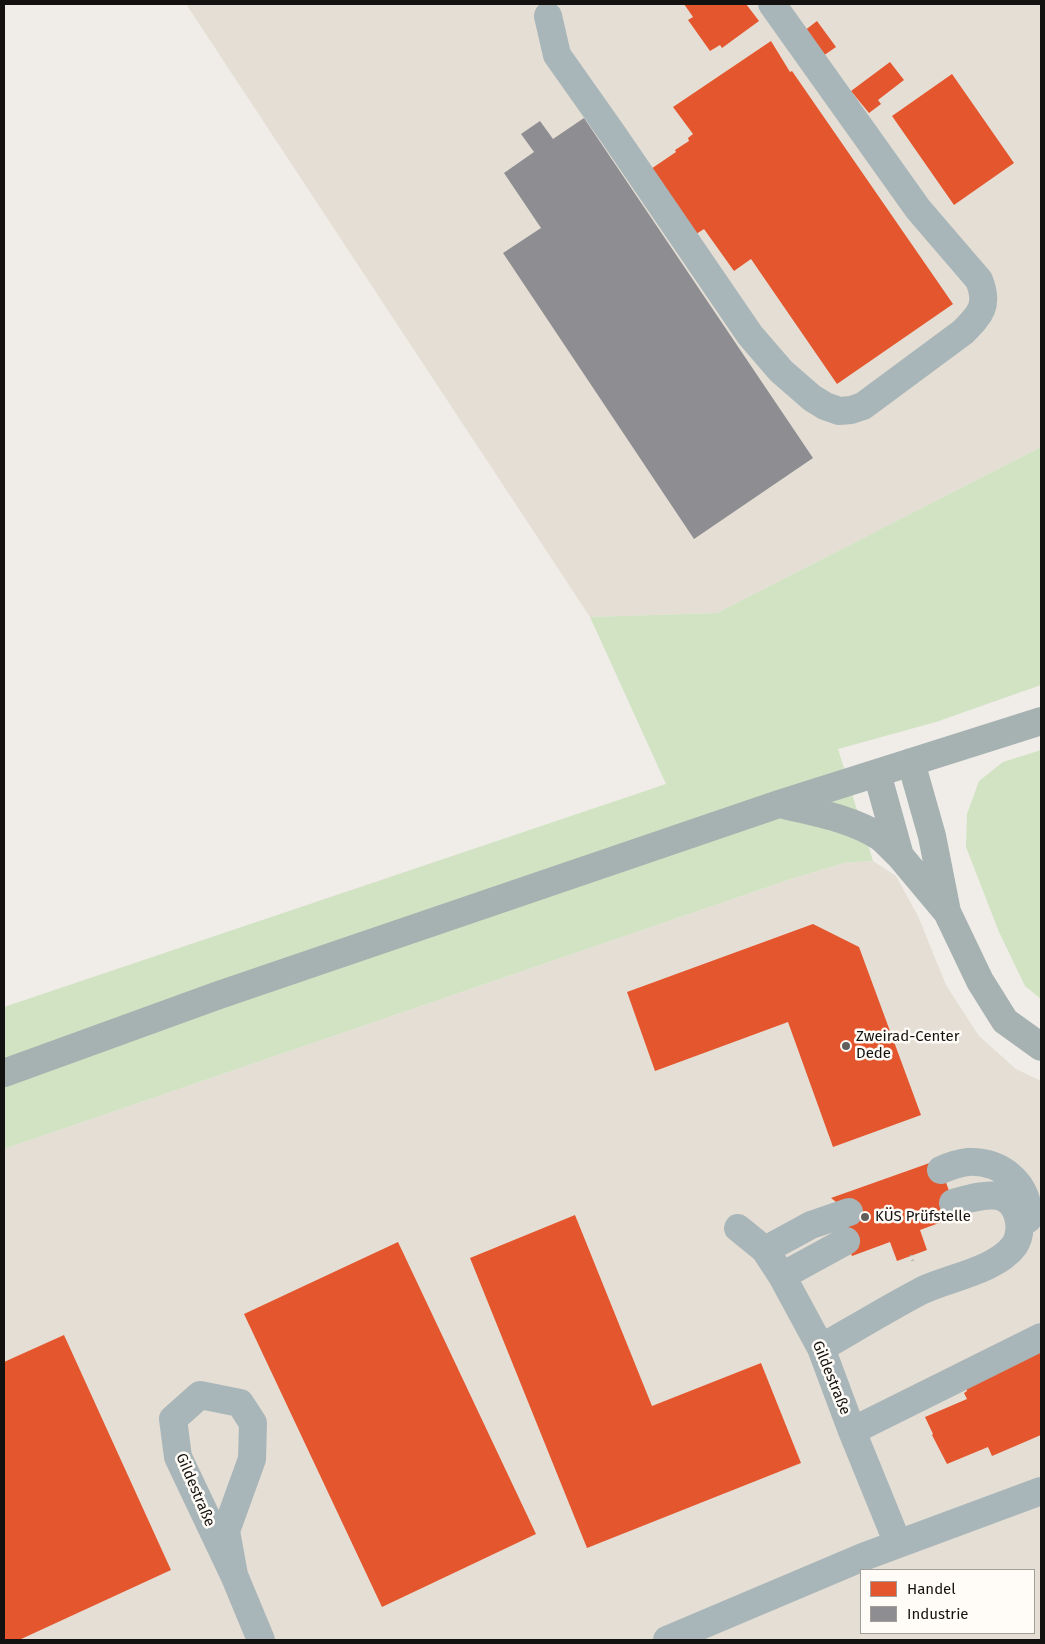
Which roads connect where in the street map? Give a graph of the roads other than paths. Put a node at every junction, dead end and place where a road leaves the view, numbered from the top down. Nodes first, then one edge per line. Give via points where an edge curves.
1 (772, 4) edge
2 (546, 8) edge
3 (1041, 721) edge
4 (911, 762) junction
5 (877, 773) junction
6 (779, 804) junction
7 (900, 856) junction
8 (948, 912) junction
9 (1041, 1048) edge
10 (4, 1073) edge
11 (942, 1170) dead end
12 (953, 1204) dead end
13 (849, 1212) dead end
14 (738, 1228) dead end
15 (846, 1241) dead end
16 (1014, 1246) junction
17 (765, 1250) junction
18 (782, 1276) junction
19 (1041, 1338) edge
20 (821, 1348) junction
21 (852, 1431) junction
22 (1041, 1491) edge
23 (898, 1544) junction
24 (234, 1575) junction
25 (261, 1640) edge
26 (667, 1640) edge

1 - 2 street via 918,209 979,280 984,294 983,308 963,332 863,406 851,410 825,406 812,398 781,372 750,335 557,55
3 - 4 main road
4 - 5 main road
4 - 8 main road via 932,836
5 - 6 main road
5 - 7 main road
6 - 7 main road via 866,830 881,838
6 - 10 main road via 219,995
7 - 8 main road
8 - 9 main road via 980,981 1005,1021
11 - 16 street via 955,1164 982,1162 1006,1171 1014,1178 1023,1190 1028,1210 1027,1228
12 - 16 street via 990,1195 1007,1199 1020,1226
13 - 17 street via 811,1225
14 - 17 street, Gildestraße
15 - 18 street
16 - 20 street via 976,1271 924,1290
17 - 18 street, Gildestraße
18 - 20 street, Gildestraße
19 - 21 street
20 - 21 street, Gildestraße
21 - 23 street, Gildestraße
22 - 23 street
23 - 26 street
24 - 24 street, Gildestraße via 178,1457 173,1419 200,1395 240,1403 253,1423 252,1459 226,1531
24 - 25 street, Gildestraße

